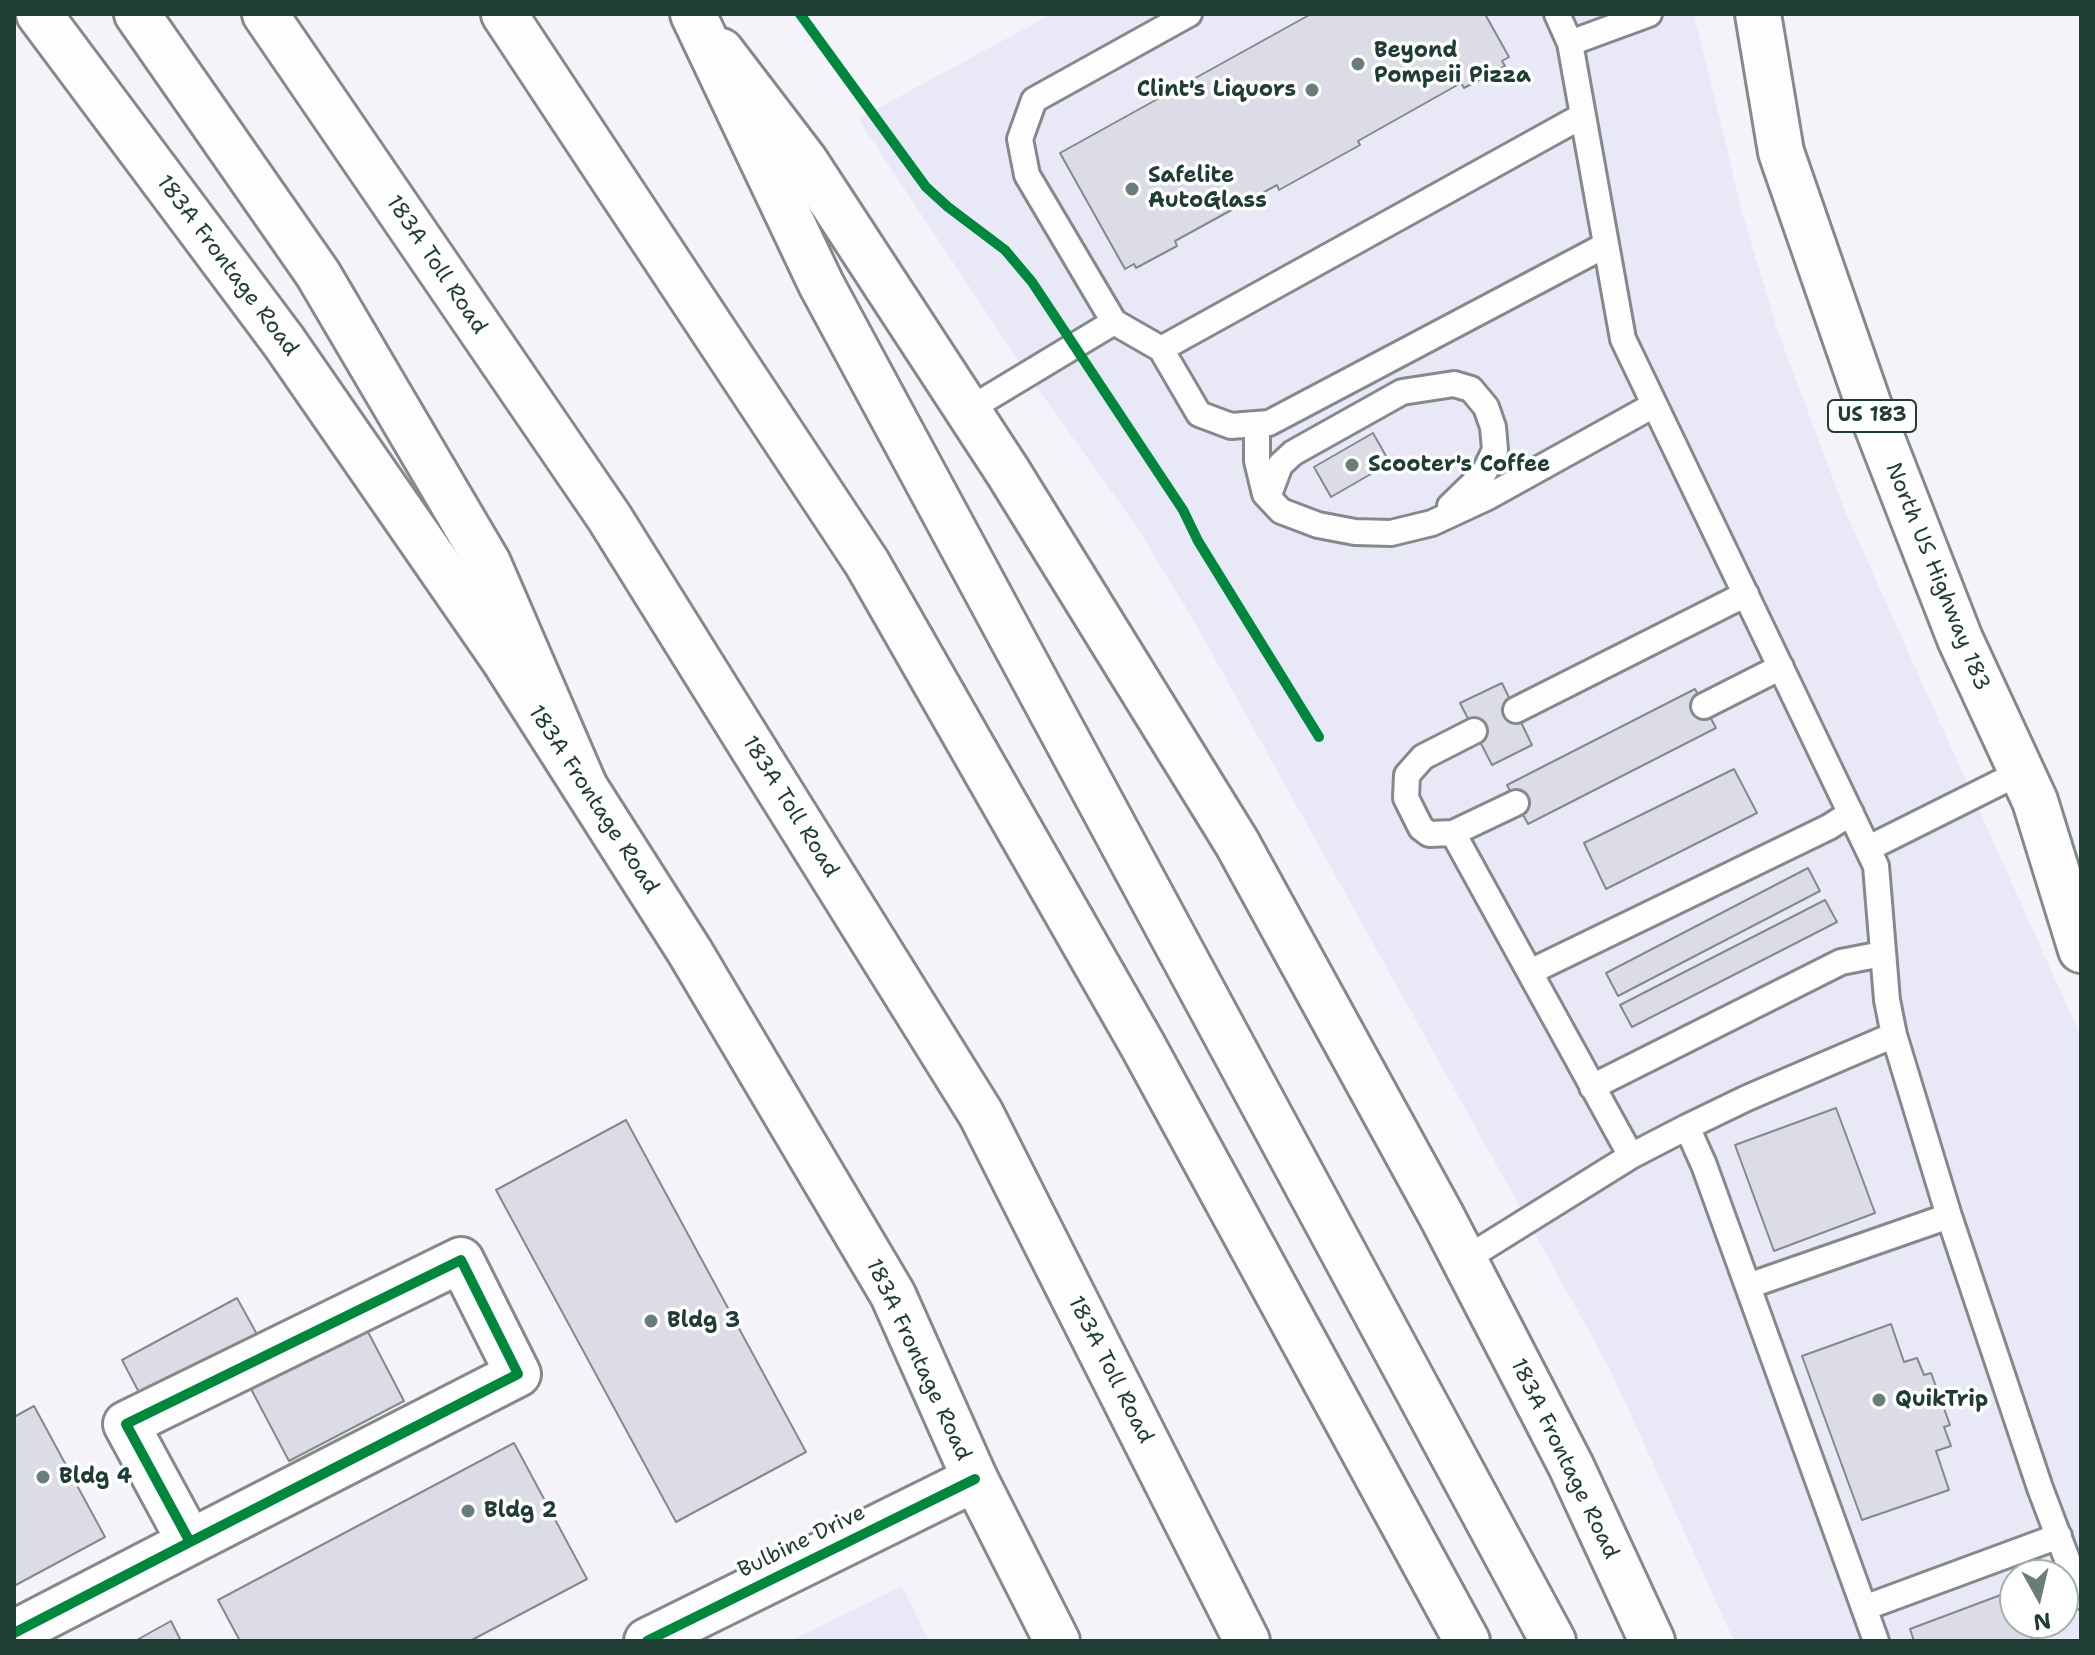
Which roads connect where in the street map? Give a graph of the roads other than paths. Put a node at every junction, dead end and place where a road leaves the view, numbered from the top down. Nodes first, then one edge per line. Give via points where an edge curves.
1 (39, 14) edge
2 (137, 14) edge
3 (265, 14) edge
4 (504, 14) edge
5 (693, 14) edge
6 (1189, 14) edge
7 (1557, 14) edge
8 (1649, 14) edge
9 (1758, 14) edge
10 (1570, 43) junction
11 (1582, 116) junction
12 (1606, 245) junction
13 (1114, 322) junction
14 (1161, 349) junction
15 (1654, 405) junction
16 (968, 410) junction
17 (1257, 424) junction
18 (1268, 497) junction
19 (1414, 527) junction
20 (1746, 594) junction
21 (1781, 667) junction
22 (1704, 706) dead end
23 (1516, 710) dead end
24 (1474, 731) dead end
25 (584, 785) junction
26 (2028, 787) junction
27 (1516, 803) dead end
28 (1851, 813) junction
29 (1453, 833) junction
30 (1869, 848) junction
31 (2081, 874) edge
32 (2081, 950) edge
33 (1882, 954) junction
34 (1530, 972) junction
35 (1894, 1035) junction
36 (1592, 1087) junction
37 (1687, 1127) junction
38 (1631, 1156) junction
39 (1949, 1216) junction
40 (1464, 1260) junction
41 (1748, 1286) junction
42 (975, 1479) junction
43 (2059, 1536) junction
44 (190, 1542) junction
45 (2081, 1596) edge
46 (1864, 1608) junction
47 (14, 1633) edge
48 (647, 1641) edge
49 (1057, 1641) edge
50 (1247, 1641) edge
51 (1467, 1641) edge
52 (1553, 1641) edge
53 (1652, 1641) edge
54 (1876, 1641) edge

1 - 25 main road, 183A Frontage Road via 284,342
2 - 25 main road via 318,274 480,549
3 - 50 main road, 183A Toll Road via 609,517 981,1114
4 - 51 main road via 867,563 1143,1046
5 - 16 main road, 183A Frontage Road via 805,161
5 - 52 main road via 828,298
6 - 13 lane via 1034,100 1020,139 1027,175
7 - 10 lane
8 - 10 lane
9 - 26 main road, North US Highway 183 / US 183 via 1781,152 1862,388 1960,639
10 - 11 lane
11 - 12 lane
11 - 14 lane
12 - 15 lane via 1623,339
12 - 17 lane via 1269,423
13 - 14 lane
13 - 16 lane
14 - 17 lane via 1199,414 1231,426
15 - 19 lane via 1488,497
15 - 20 lane
16 - 40 main road, 183A Frontage Road via 1237,843
17 - 18 lane via 1257,461
18 - 19 lane via 1281,511 1330,527 1391,533
18 - 19 lane via 1280,465 1293,453 1402,392 1454,384 1471,389 1486,407 1495,450 1468,490
20 - 21 lane
20 - 23 lane
21 - 22 lane
21 - 28 lane
24 - 29 lane via 1423,757 1407,775 1406,798 1421,828 1429,834
25 - 42 main road, 183A Frontage Road via 690,952 893,1295
26 - 30 lane
26 - 31 main road, US 183
26 - 32 main road, North US Highway 183 / US 183
27 - 29 lane
28 - 30 lane
28 - 34 lane
29 - 34 lane
30 - 33 lane via 1880,889
33 - 35 lane
33 - 36 lane via 1841,962
34 - 36 lane
35 - 37 lane
35 - 39 lane
36 - 38 lane
37 - 38 lane
37 - 41 lane
38 - 40 lane
39 - 41 lane
39 - 43 lane
40 - 53 main road, 183A Frontage Road via 1571,1466
41 - 46 lane
42 - 48 main road, Bulbine Drive
42 - 49 main road, 183A Frontage Road
43 - 45 lane
43 - 46 lane
44 - 44 main road via 518,1374 461,1260 126,1424
44 - 47 main road
46 - 54 lane

